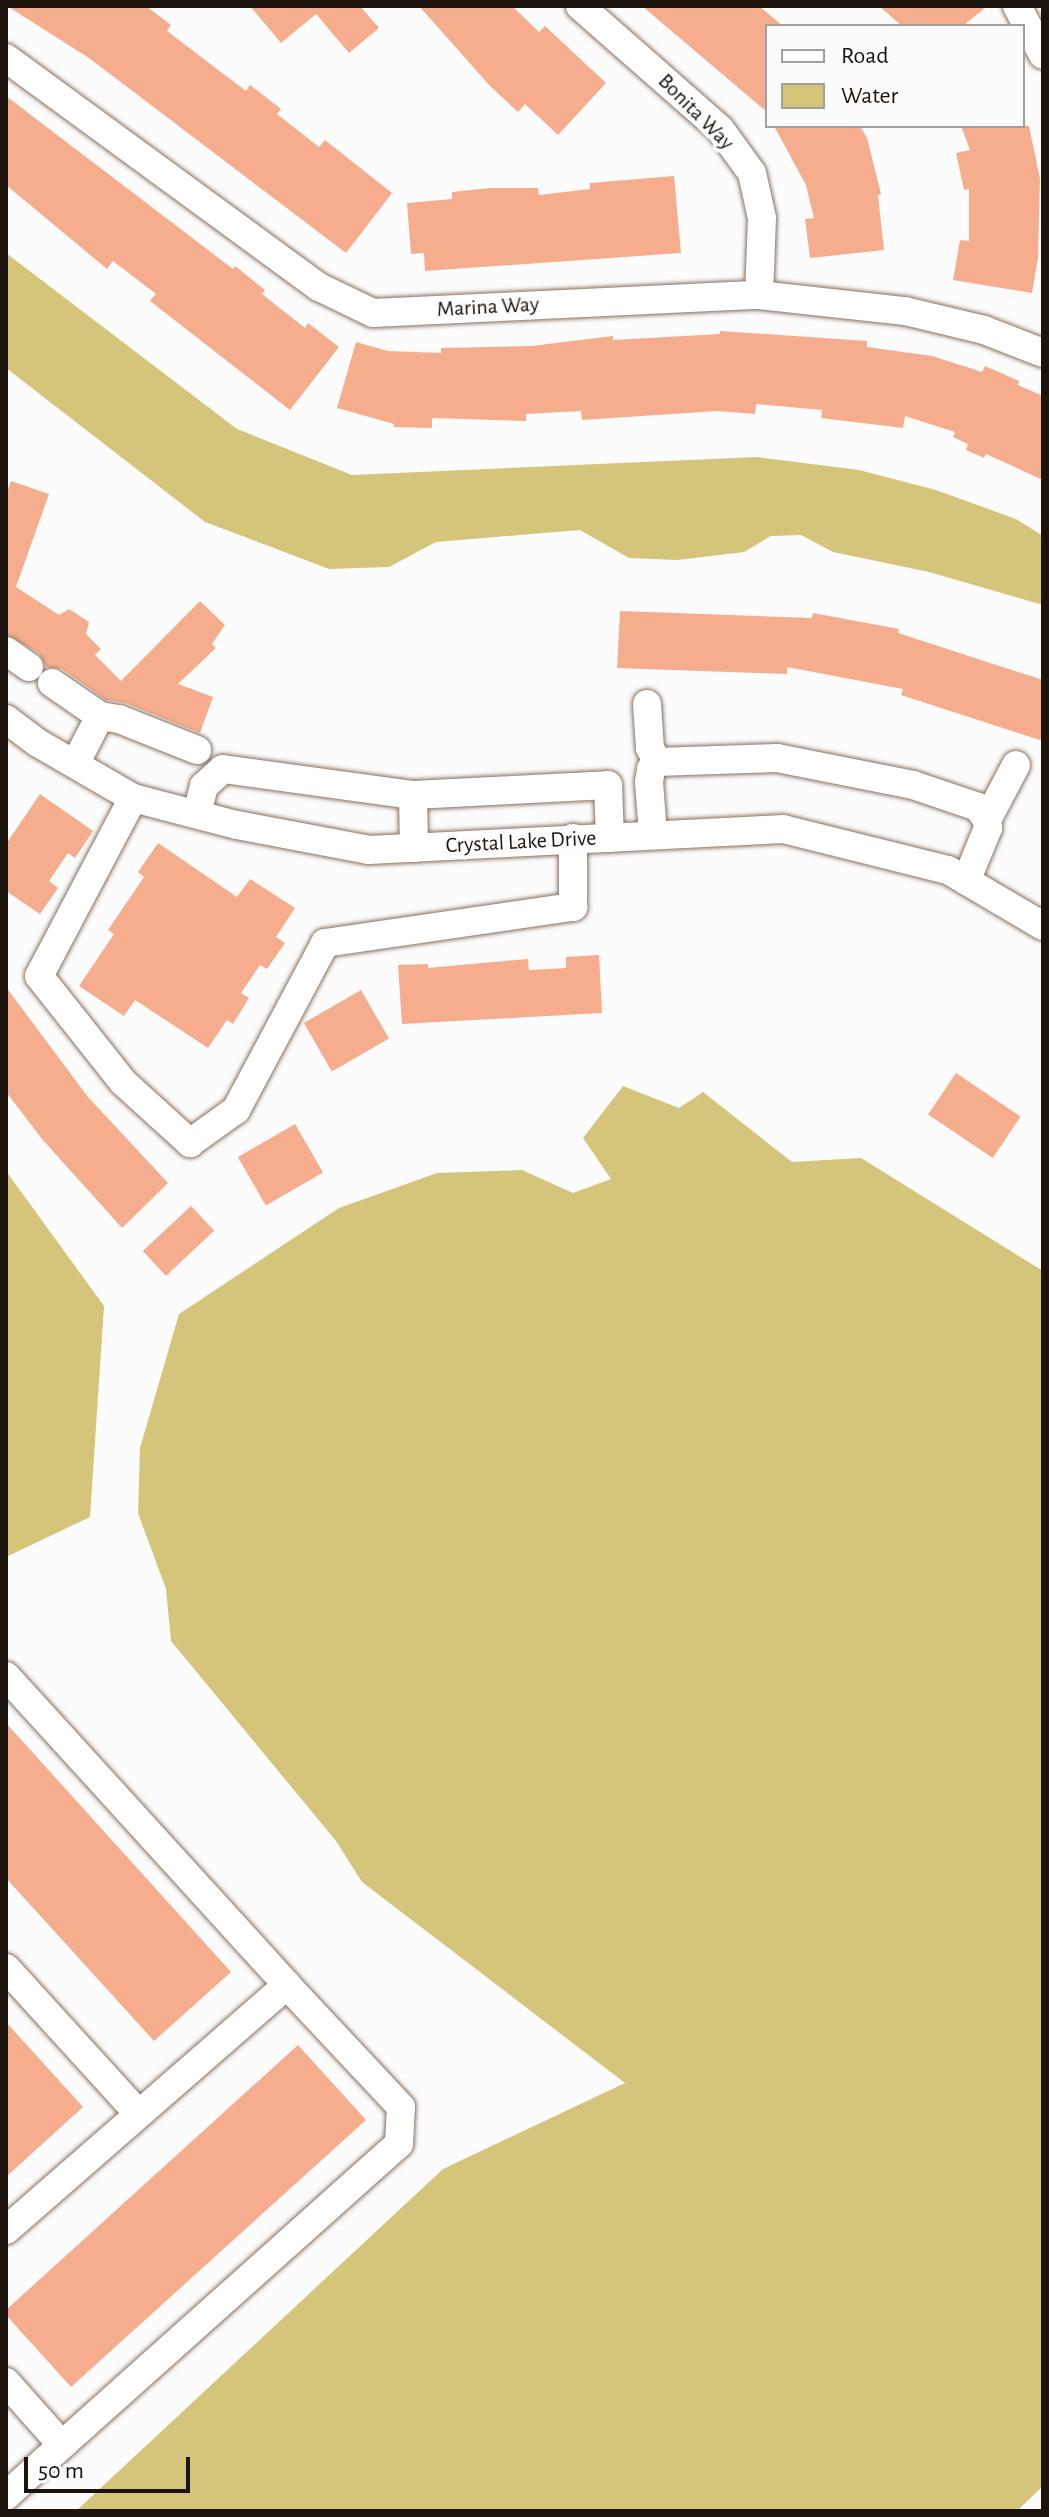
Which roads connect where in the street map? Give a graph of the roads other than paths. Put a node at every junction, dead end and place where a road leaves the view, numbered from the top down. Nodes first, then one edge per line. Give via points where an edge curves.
1 (580, 6) edge
2 (1017, 6) edge
3 (1043, 55) edge
4 (6, 58) edge
5 (759, 295) junction
6 (1043, 353) edge
7 (6, 651) edge
8 (647, 704) dead end
9 (100, 716) junction
10 (6, 719) edge
11 (197, 750) dead end
12 (657, 762) junction
13 (75, 764) junction
14 (1016, 765) dead end
15 (413, 795) junction
16 (133, 798) junction
17 (197, 814) junction
18 (987, 820) junction
19 (653, 834) junction
20 (573, 838) junction
21 (610, 838) junction
22 (414, 848) junction
23 (966, 881) junction
24 (1043, 926) edge
25 (6, 1676) edge
26 (6, 1968) edge
27 (287, 1985) junction
28 (139, 2114) junction
29 (6, 2230) edge
30 (6, 2382) edge
31 (62, 2445) junction
32 (6, 2496) edge

1 - 5 street, Bonita Way via 720,129 752,173 762,218
2 - 3 street
4 - 5 street, Marina Way via 319,287 373,313
5 - 6 street, Marina Way via 905,311 984,330
7 - 9 street
8 - 12 street via 650,748
9 - 11 street
9 - 13 street
10 - 13 street, Crystal Lake Drive
12 - 18 street via 777,758 860,772 978,807
12 - 19 street via 649,782
13 - 16 street, Crystal Lake Drive
14 - 18 street
15 - 17 street via 223,769 204,786
15 - 21 street via 608,785
15 - 22 street
16 - 17 street, Crystal Lake Drive
16 - 20 street via 39,976 123,1082 190,1143 236,1110 325,943 573,907
17 - 22 street, Crystal Lake Drive via 369,850
18 - 23 street
19 - 21 street, Crystal Lake Drive
19 - 23 street, Crystal Lake Drive via 783,829 948,870
20 - 21 street, Crystal Lake Drive
20 - 22 street, Crystal Lake Drive
23 - 24 street, Crystal Lake Drive
25 - 27 street
26 - 28 street
27 - 28 street
27 - 31 street via 401,2107 399,2144
28 - 29 street
30 - 31 street
31 - 32 street

